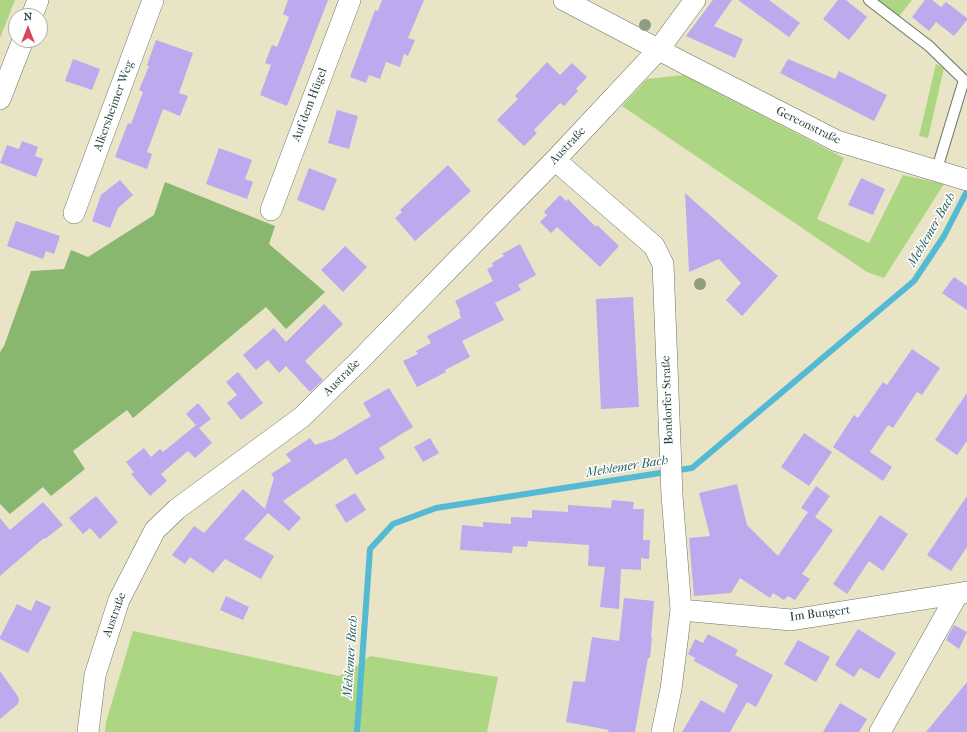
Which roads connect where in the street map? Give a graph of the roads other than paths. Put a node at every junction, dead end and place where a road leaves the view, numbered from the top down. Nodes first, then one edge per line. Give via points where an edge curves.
1 (153, 0) edge
2 (350, 0) edge
3 (564, 0) edge
4 (695, 0) edge
5 (869, 0) edge
6 (20, 48) edge
7 (659, 49) junction
8 (0, 99) edge
9 (555, 160) junction
10 (953, 177) edge
11 (271, 210) dead end
12 (74, 213) dead end
13 (962, 594) edge
14 (681, 610) junction
15 (88, 732) edge
16 (662, 732) edge
17 (880, 732) edge

1 - 12 street, Alkersheimer Weg
2 - 11 street, Auf dem Hügel
3 - 7 street, Gereonstraße
4 - 7 street, Austraße
5 - 10 lane via 929,46 964,80
6 - 8 street
7 - 9 street, Austraße
7 - 10 street, Gereonstraße via 837,141
9 - 14 street, Bondorfer Straße via 654,246 663,264 669,446
9 - 15 street, Austraße via 302,416 177,508 155,530 119,600 95,675
13 - 14 street, Im Bungert via 791,620
13 - 17 street, Im Bungert
14 - 16 street, Bondorfer Straße via 671,689

